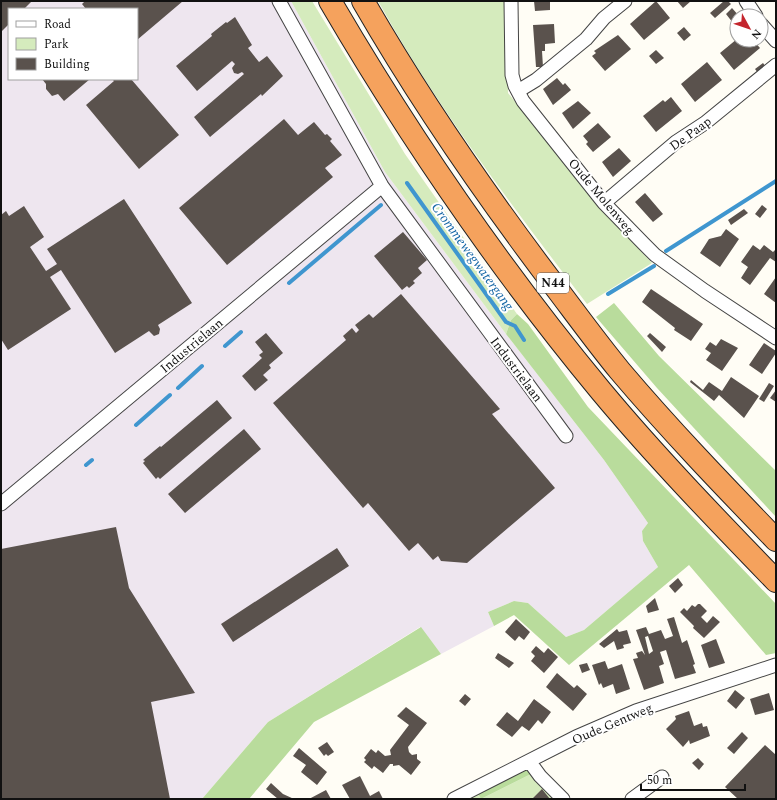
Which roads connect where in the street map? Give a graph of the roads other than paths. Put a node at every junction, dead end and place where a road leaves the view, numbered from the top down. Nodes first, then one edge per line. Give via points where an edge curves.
1 (279, 1) edge
2 (330, 1) edge
3 (363, 1) edge
4 (511, 1) edge
5 (625, 1) edge
6 (769, 33) edge
7 (776, 41) edge
8 (776, 65) edge
9 (518, 91) junction
10 (382, 186) junction
11 (604, 202) junction
12 (776, 338) edge
13 (566, 436) dead end
14 (1, 504) edge
15 (776, 540) edge
16 (776, 581) edge
17 (776, 665) edge
18 (529, 761) junction
19 (662, 777) dead end
20 (454, 799) edge
21 (564, 799) edge
22 (632, 799) edge

1 - 10 street, Industrielaan
2 - 16 highway, N44 via 414,138 554,332 649,446
3 - 15 highway, N44 via 438,123 518,238 577,316 667,425
4 - 9 street, Oude Molenweg via 512,75
5 - 9 street via 604,18 586,39 536,80
6 - 7 street
8 - 11 street, De Paap via 705,123 676,142
9 - 11 street, Oude Molenweg via 523,101
10 - 13 street, Industrielaan
10 - 14 street, Industrielaan
11 - 12 street, Oude Molenweg via 655,255
17 - 18 street, Oude Gentweg via 636,711
18 - 20 street, Oude Gentweg
18 - 21 street via 540,776
19 - 22 street

